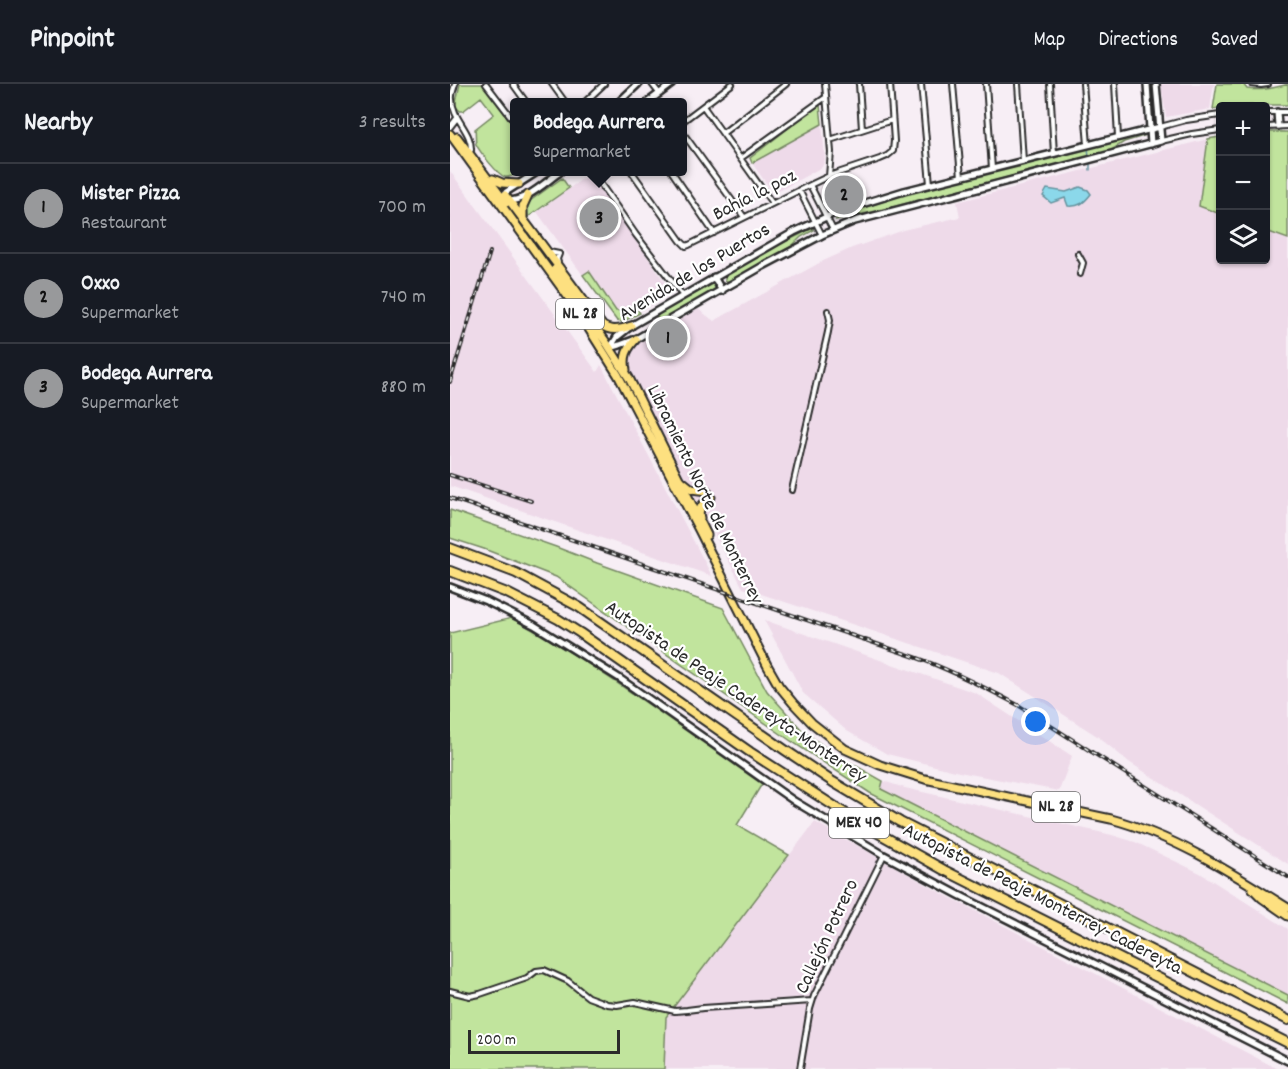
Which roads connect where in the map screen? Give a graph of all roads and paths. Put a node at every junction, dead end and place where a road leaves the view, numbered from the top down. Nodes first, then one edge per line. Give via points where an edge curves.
1 (455, 84) edge
2 (486, 84) edge
3 (513, 84) edge
4 (552, 84) edge
5 (592, 84) edge
6 (604, 84) edge
7 (638, 84) edge
8 (652, 84) edge
9 (732, 84) edge
10 (786, 84) edge
11 (825, 84) edge
12 (859, 84) edge
13 (890, 84) edge
14 (921, 84) edge
15 (954, 84) edge
16 (986, 84) edge
17 (1018, 84) edge
18 (1050, 84) edge
19 (1083, 84) edge
20 (1115, 84) edge
21 (1147, 84) edge
22 (1156, 84) edge
23 (1252, 84) edge
24 (1268, 84) edge
25 (668, 85) edge
26 (597, 91) junction
27 (659, 93) junction
28 (451, 97) edge
29 (826, 97) junction
30 (523, 98) edge
31 (562, 98) edge
32 (589, 98) edge
33 (623, 98) edge
34 (653, 98) edge
35 (703, 106) junction
36 (1270, 112) edge
37 (1277, 112) junction
38 (1288, 112) edge
39 (510, 115) edge
40 (1216, 116) edge
41 (457, 118) junction
42 (687, 118) edge
43 (892, 120) junction
44 (1278, 126) junction
45 (1288, 126) edge
46 (1160, 127) junction
47 (1270, 127) edge
48 (862, 129) junction
49 (450, 130) edge
50 (1150, 130) junction
51 (1216, 131) edge
52 (723, 133) junction
53 (1118, 137) junction
54 (687, 139) edge
55 (830, 141) junction
56 (1161, 141) junction
57 (1151, 144) junction
58 (1088, 145) junction
59 (471, 150) junction
60 (1054, 154) junction
61 (741, 158) junction
62 (1023, 162) junction
63 (471, 165) junction
64 (992, 169) junction
65 (530, 176) edge
66 (553, 176) edge
67 (595, 176) edge
68 (636, 176) edge
69 (675, 176) edge
70 (829, 176) junction
71 (961, 177) junction
72 (493, 179) junction
73 (519, 184) junction
74 (810, 184) junction
75 (930, 184) junction
76 (800, 190) junction
77 (528, 195) junction
78 (507, 199) junction
79 (772, 203) junction
80 (744, 217) junction
81 (826, 217) junction
82 (524, 218) junction
83 (815, 222) junction
84 (833, 230) junction
85 (714, 233) junction
86 (822, 235) junction
87 (528, 241) junction
88 (1078, 254) dead end
89 (1080, 274) dead end
90 (714, 277) junction
91 (568, 278) junction
92 (722, 291) junction
93 (683, 296) junction
94 (576, 302) junction
95 (828, 311) dead end
96 (602, 325) junction
97 (631, 326) junction
98 (636, 339) junction
99 (610, 348) junction
100 (629, 378) junction
101 (634, 406) junction
102 (678, 476) junction
103 (792, 490) dead end
104 (702, 526) junction
105 (450, 548) edge
106 (450, 571) edge
107 (450, 587) edge
108 (850, 751) junction
109 (884, 855) junction
110 (1252, 887) junction
111 (1288, 908) edge
112 (1288, 916) edge
113 (450, 991) edge
114 (812, 1001) junction
115 (1288, 1020) edge
116 (1288, 1044) edge
117 (1288, 1061) edge
118 (800, 1069) edge

1 - 28 street
2 - 39 street
3 - 30 street
4 - 31 street
5 - 26 street
6 - 26 street
7 - 33 street
8 - 27 street
9 - 35 street
10 - 52 street
11 - 29 street
12 - 48 street
13 - 43 street, Bahía la paz
14 - 75 street
15 - 71 street
16 - 64 street
17 - 62 street
18 - 60 street
19 - 58 street
20 - 53 street
21 - 50 street
22 - 46 street
23 - 24 street
25 - 27 street
26 - 32 street
27 - 34 street
28 - 41 street
29 - 55 street
29 - 61 street
35 - 42 street
35 - 52 street
36 - 37 street
37 - 38 street
37 - 44 street
40 - 46 street, Avenida de los Puertos
41 - 49 street
41 - 59 street via 470,138
43 - 48 street
43 - 70 street, Bahía la paz via 894,146 890,154
44 - 45 street
44 - 47 street
46 - 50 street, Avenida de los Puertos
46 - 56 street
48 - 55 street
49 - 59 main road
49 - 63 main road, Libramiento Norte de Monterrey / NL 28
49 - 78 main road, Libramiento Norte de Monterrey / NL 28
50 - 53 street, Avenida de los Puertos
50 - 57 street
51 - 56 street, Avenida de los Puertos
52 - 61 street
53 - 58 street, Avenida de los Puertos
54 - 80 street
55 - 70 street
56 - 57 street, Avenida de los Puertos
57 - 84 street, Avenida de los Puertos
58 - 60 street, Avenida de los Puertos
59 - 72 main road
60 - 62 street, Avenida de los Puertos
61 - 79 street
62 - 64 street, Avenida de los Puertos
63 - 78 main road via 501,200
63 - 87 main road, Libramiento Norte de Monterrey / NL 28
64 - 71 street, Avenida de los Puertos
65 - 73 street
66 - 77 street
67 - 93 street
68 - 85 street, Bahía la paz via 686,246
69 - 85 street
70 - 74 street, Bahía la paz
71 - 75 street, Avenida de los Puertos
72 - 73 main road
72 - 78 main road
73 - 77 street
73 - 78 street via 510,189
74 - 76 street, Bahía la paz
74 - 81 street
75 - 81 street, Avenida de los Puertos
76 - 79 street, Bahía la paz
76 - 83 street
77 - 78 street via 518,200
77 - 82 main road
78 - 82 main road
78 - 87 main road via 507,210
78 - 94 main road, Libramiento Norte de Monterrey / NL 28
79 - 80 street, Bahía la paz
80 - 85 street, Bahía la paz
81 - 83 street, Avenida de los Puertos
81 - 84 street
82 - 91 main road
83 - 86 street
83 - 90 street, Avenida de los Puertos
84 - 86 street, Avenida de los Puertos
86 - 92 street, Avenida de los Puertos
87 - 94 main road, Libramiento Norte de Monterrey / NL 28
88 - 89 street via 1083,263
90 - 92 street
90 - 93 street, Avenida de los Puertos
91 - 94 main road
91 - 96 main road
92 - 98 street, Avenida de los Puertos
93 - 97 street, Avenida de los Puertos
94 - 96 main road
94 - 99 main road
94 - 101 main road, Libramiento Norte de Monterrey / NL 28
95 - 103 street via 830,320
96 - 97 main road via 613,330
97 - 99 street, Avenida de los Puertos
98 - 99 street, Avenida de los Puertos
98 - 100 main road via 625,355
99 - 100 main road, Libramiento Norte de Monterrey / NL 28
99 - 101 main road
100 - 102 main road, Libramiento Norte de Monterrey / NL 28
101 - 108 main road, Libramiento Norte de Monterrey / NL 28 via 773,676 807,718
102 - 104 main road, Libramiento Norte de Monterrey / NL 28
102 - 104 main road via 692,489 709,494 700,508
104 - 108 main road, Libramiento Norte de Monterrey / NL 28 via 774,672 804,712
105 - 115 highway, Autopista de Peaje Cadereyta-Monterrey / MEX 40 via 516,573 579,607 768,739 900,822
106 - 116 highway, Autopista de Peaje Monterrey-Cadereyta / MEX 40 via 507,593 596,643 794,782 885,838
107 - 109 street via 534,625 619,678 794,801
108 - 110 main road, Libramiento Norte de Monterrey / NL 28 via 925,779 1131,825 1179,844
109 - 114 street, Callejón Potrero
109 - 117 street
110 - 111 main road, Libramiento Norte de Monterrey / NL 28
110 - 112 main road, Libramiento Norte de Monterrey / NL 28
113 - 114 street via 480,994 544,970 606,1004 635,1002 675,1011
114 - 118 street, Callejón Potrero

